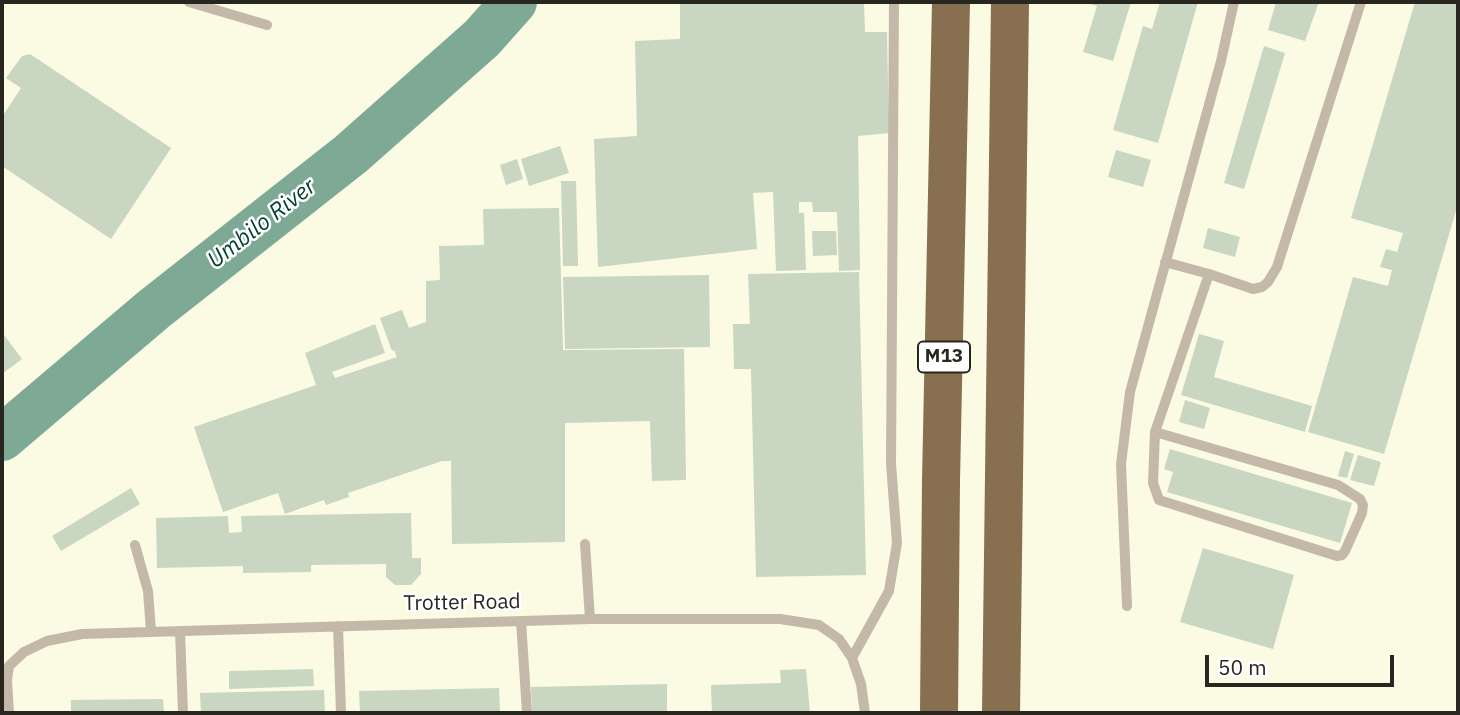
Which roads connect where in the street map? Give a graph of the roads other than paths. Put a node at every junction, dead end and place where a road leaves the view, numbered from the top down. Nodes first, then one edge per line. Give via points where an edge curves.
1 (189, 2) edge
2 (894, 2) edge
3 (951, 2) edge
4 (1010, 2) edge
5 (1234, 2) edge
6 (1361, 2) edge
7 (267, 24) dead end
8 (1165, 262) junction
9 (1209, 274) junction
10 (1155, 432) junction
11 (585, 544) dead end
12 (135, 545) dead end
13 (1127, 606) dead end
14 (590, 619) junction
15 (521, 621) junction
16 (338, 626) junction
17 (151, 631) junction
18 (180, 631) junction
19 (852, 658) junction
20 (9, 713) edge
21 (183, 713) edge
22 (341, 713) edge
23 (527, 713) edge
24 (864, 713) edge
25 (939, 713) edge
26 (1001, 713) edge

1 - 7 lane
2 - 19 lane via 891,464 898,543 890,591
3 - 25 highway, M13
4 - 26 highway
5 - 8 lane
6 - 9 lane via 1277,267 1268,282 1253,289
8 - 9 lane
8 - 13 lane via 1130,392 1121,464
9 - 10 lane
10 - 10 lane via 1338,485 1363,505 1345,551 1337,556 1159,500 1153,483
11 - 14 lane
12 - 17 lane via 148,591
14 - 15 lane, Trotter Road
14 - 19 lane, Trotter Road via 780,619 819,625 839,639
15 - 16 lane, Trotter Road
15 - 23 lane
16 - 18 lane, Trotter Road
16 - 22 lane
17 - 18 lane, Trotter Road
17 - 20 lane, Trotter Road via 82,634 47,640 24,652 9,666
18 - 21 lane
19 - 24 lane, Trotter Road

